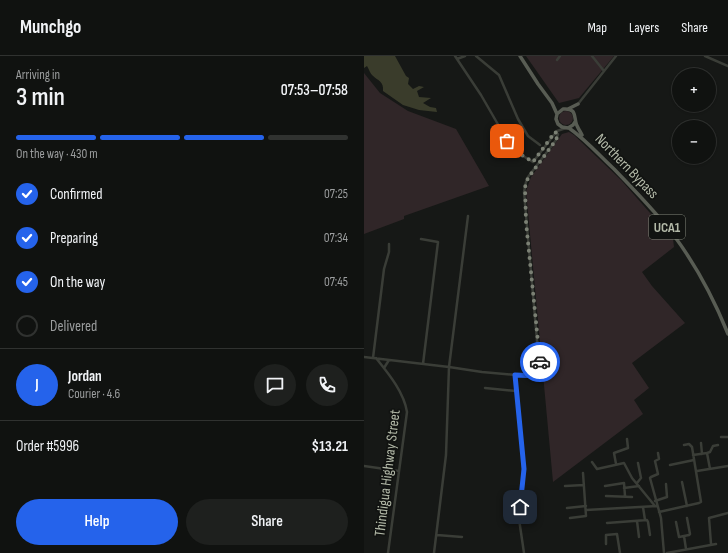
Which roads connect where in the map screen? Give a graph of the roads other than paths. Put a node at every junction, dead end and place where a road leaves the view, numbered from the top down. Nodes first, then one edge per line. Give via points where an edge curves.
1 (463, 56) edge
2 (476, 56) edge
3 (520, 56) edge
4 (560, 56) edge
5 (592, 56) edge
6 (616, 56) edge
7 (705, 56) edge
8 (456, 58) edge
9 (557, 60) dead end
10 (728, 66) edge
11 (604, 71) junction
12 (552, 103) junction
13 (578, 104) junction
14 (562, 109) junction
15 (568, 109) junction
16 (557, 114) junction
17 (575, 114) junction
18 (557, 122) junction
19 (575, 122) junction
20 (569, 128) junction
21 (556, 132) junction
22 (582, 137) junction
23 (540, 145) dead end
24 (468, 216) dead end
25 (422, 239) dead end
26 (389, 244) dead end
27 (728, 334) edge
28 (364, 357) edge
29 (374, 358) junction
30 (389, 360) junction
31 (423, 364) junction
32 (449, 366) junction
33 (384, 368) junction
34 (515, 375) junction
35 (485, 388) dead end
36 (516, 391) junction
37 (721, 437) dead end
38 (728, 437) edge
39 (627, 439) dead end
40 (701, 443) dead end
41 (684, 445) dead end
42 (718, 445) dead end
43 (658, 453) dead end
44 (707, 453) junction
45 (702, 454) junction
46 (693, 455) junction
47 (694, 460) junction
48 (592, 462) dead end
49 (638, 463) dead end
50 (616, 464) junction
51 (670, 465) dead end
52 (364, 466) edge
53 (728, 466) edge
54 (710, 469) junction
55 (399, 471) junction
56 (697, 471) junction
57 (583, 473) dead end
58 (682, 482) dead end
59 (637, 483) junction
60 (666, 484) dead end
61 (584, 485) junction
62 (565, 486) dead end
63 (605, 486) dead end
64 (639, 486) junction
65 (624, 488) junction
66 (606, 496) dead end
67 (625, 496) junction
68 (632, 497) dead end
69 (655, 501) junction
70 (586, 506) junction
71 (656, 506) junction
72 (687, 506) junction
73 (643, 507) junction
74 (567, 508) dead end
75 (586, 510) junction
76 (660, 512) junction
77 (728, 513) edge
78 (570, 518) dead end
79 (687, 518) dead end
80 (645, 520) junction
81 (636, 521) junction
82 (676, 522) dead end
83 (607, 523) dead end
84 (437, 535) junction
85 (650, 536) dead end
86 (684, 536) junction
87 (462, 537) dead end
88 (639, 537) dead end
89 (606, 544) dead end
90 (711, 544) junction
91 (716, 544) dead end
92 (686, 549) junction
93 (682, 552) edge
94 (388, 553) edge
95 (434, 553) edge
96 (524, 553) edge
97 (620, 553) edge
98 (666, 553) edge

1 - 8 street
2 - 23 street via 499,75 518,120 528,136
3 - 12 main road
4 - 9 street
5 - 11 street
6 - 11 street
7 - 10 street
8 - 21 street via 515,151 533,162
11 - 13 street
12 - 14 main road
12 - 16 main road
13 - 15 main road
13 - 17 main road
14 - 15 main road
14 - 16 main road
15 - 17 main road
16 - 18 main road
17 - 19 main road
18 - 20 main road via 562,127
18 - 21 street
19 - 20 main road
19 - 22 main road, UCA1
20 - 21 street
20 - 22 main road, UCA1
21 - 34 street via 556,140 528,178 525,187 526,222 541,372 537,377
22 - 27 main road, Northern Bypass / UCA1 via 633,188 675,237 712,296
24 - 32 street
25 - 31 street via 438,242
26 - 29 street
28 - 29 street
29 - 30 street
29 - 33 street, Thindigua Highway Street
30 - 31 street
30 - 33 street
31 - 32 street
32 - 34 street
32 - 84 street via 448,434
33 - 55 street, Thindigua Highway Street via 405,400 407,412
34 - 36 street
35 - 36 street
36 - 96 street via 523,452 519,519
37 - 38 street
39 - 50 street via 628,448 614,453
40 - 45 street
41 - 46 street via 690,444
42 - 44 street
43 - 69 street via 659,459 655,461 658,474 650,478
44 - 45 street
44 - 54 street
45 - 46 street
46 - 47 street
47 - 51 street
47 - 56 street
48 - 50 street via 597,469
49 - 59 street via 641,479
50 - 59 street via 625,463
52 - 55 street
53 - 54 street
54 - 56 street
55 - 94 street, Thindigua Highway Street
56 - 72 street via 701,502
57 - 61 street
58 - 72 street
59 - 64 street
60 - 69 street via 667,497
61 - 62 street
61 - 70 street
63 - 65 street via 623,483
64 - 65 street
64 - 71 street
65 - 67 street
66 - 67 street
67 - 68 street
69 - 71 street
70 - 74 street
70 - 75 street
71 - 73 street
71 - 76 street
72 - 76 street
73 - 75 street
73 - 80 street
75 - 78 street via 585,516
76 - 98 street
77 - 90 street via 709,518
79 - 86 street via 690,534
80 - 81 street
80 - 85 street via 648,522
81 - 83 street
81 - 88 street
82 - 86 street via 679,537
84 - 87 street
84 - 95 street
86 - 92 street
89 - 97 street via 606,535 617,534
90 - 91 street
90 - 92 street
92 - 93 street
93 - 98 street

